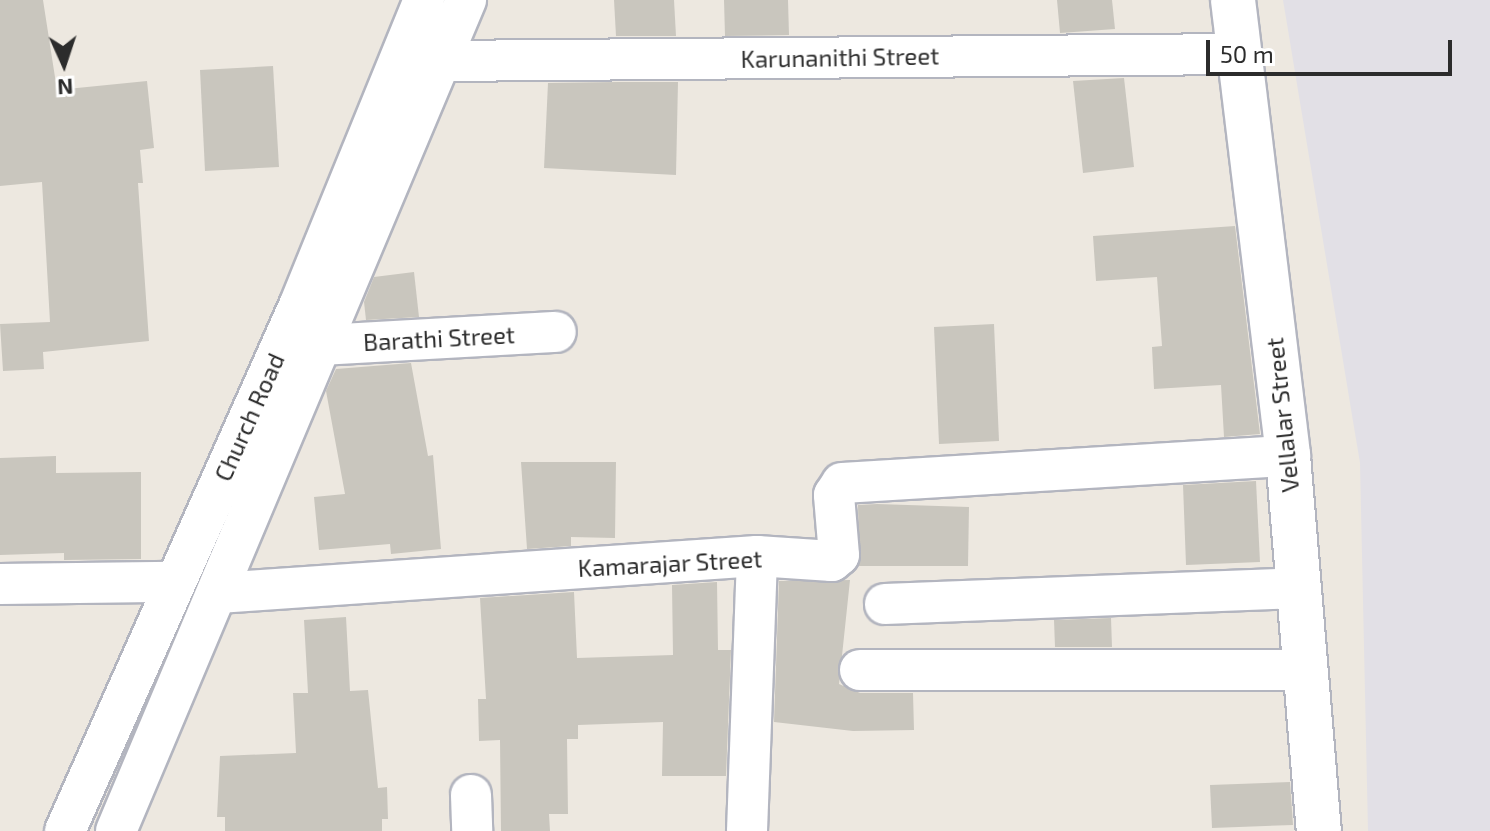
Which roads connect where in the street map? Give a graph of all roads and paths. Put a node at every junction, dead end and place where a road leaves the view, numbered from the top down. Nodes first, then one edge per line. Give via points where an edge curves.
1 (424, 0) edge
2 (466, 0) edge
3 (1233, 0) edge
4 (1240, 54) junction
5 (439, 61) junction
6 (556, 332) dead end
7 (322, 345) junction
8 (1288, 456) junction
9 (757, 556) junction
10 (175, 582) junction
11 (0, 584) edge
12 (1298, 588) junction
13 (218, 593) junction
14 (885, 604) dead end
15 (860, 670) dead end
16 (1305, 670) junction
17 (65, 831) edge
18 (116, 831) edge
19 (747, 831) edge
20 (1319, 831) edge

1 - 10 street, Church Road via 299,306
2 - 5 street, Church Road
3 - 4 street, Vellalar Street
4 - 5 street, Karunanithi Street
4 - 8 street, Vellalar Street
5 - 7 street, Church Road
6 - 7 street, Barathi Street
7 - 13 street, Church Road
8 - 9 street, Kamarajar Street via 842,483 834,495 836,559
8 - 12 street, Vellalar Street
9 - 13 street, Kamarajar Street
9 - 19 street
10 - 11 street
10 - 17 street, Church Road
12 - 14 street
12 - 16 street, Vellalar Street
13 - 18 street, Church Road
15 - 16 street
16 - 20 street, Vellalar Street

